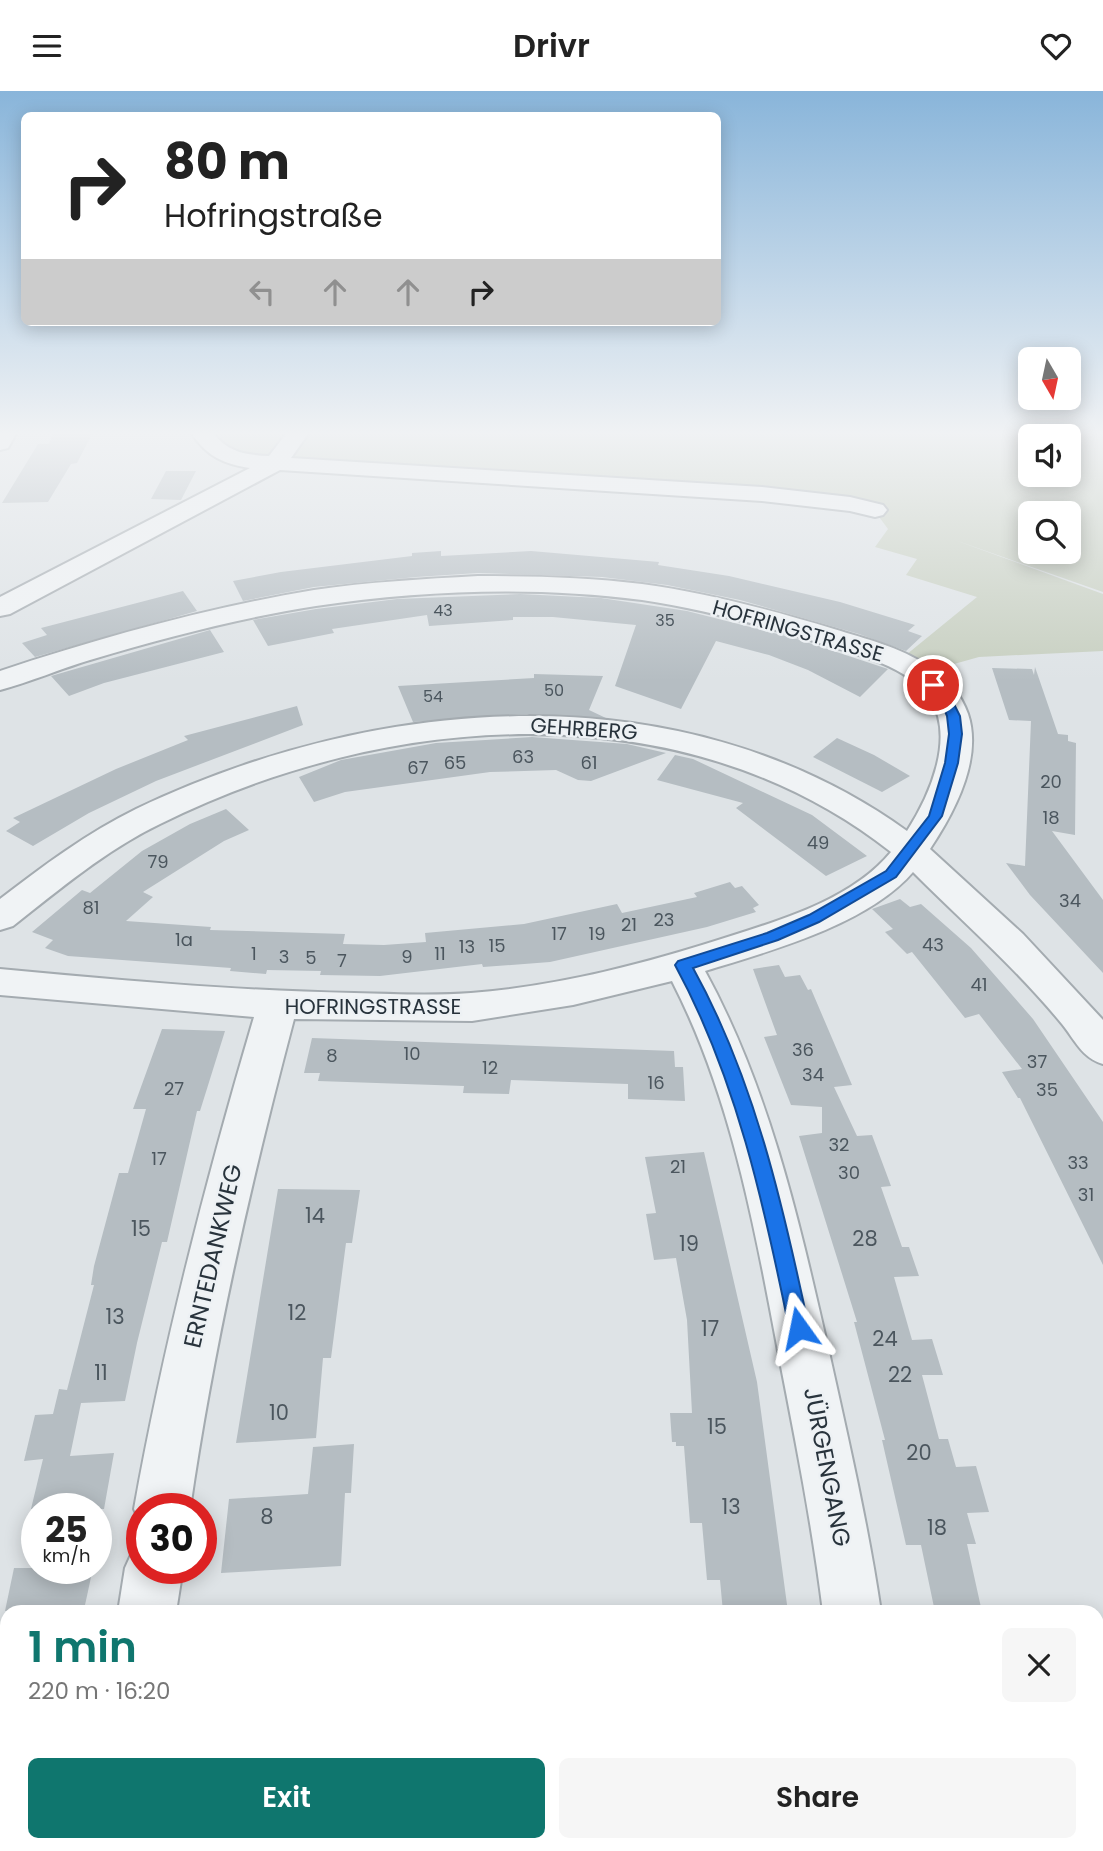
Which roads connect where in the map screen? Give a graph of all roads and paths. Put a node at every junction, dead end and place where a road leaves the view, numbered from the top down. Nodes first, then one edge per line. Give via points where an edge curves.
1 (175, 516) edge
2 (0, 608) edge
3 (0, 681) edge
4 (911, 850) junction
5 (0, 919) edge
6 (683, 965) junction
7 (0, 982) edge
8 (277, 1007) junction
9 (1103, 1049) edge
10 (165, 1493) edge
11 (151, 1584) edge
12 (148, 1605) edge
13 (851, 1605) edge

1 - 2 street
3 - 4 street, HOFRINGSTRASSE via 179,627 345,594 506,584 639,592 715,605 896,659 946,698 955,734 951,763 935,816
4 - 5 street, GEHRBERG via 815,789 764,765 708,747 588,727 458,727 310,754 193,796 141,819 89,850
4 - 6 street, HOFRINGSTRASSE via 891,874 814,918
4 - 9 street, GEHRBERG via 1053,987
6 - 8 street, HOFRINGSTRASSE via 603,986 469,1007
6 - 13 street, JÜRGENGANG via 708,1010 751,1130 783,1251
7 - 8 street, HOFRINGSTRASSE
8 - 10 street, ERNTEDANKWEG via 240,1134 204,1290
11 - 12 street

